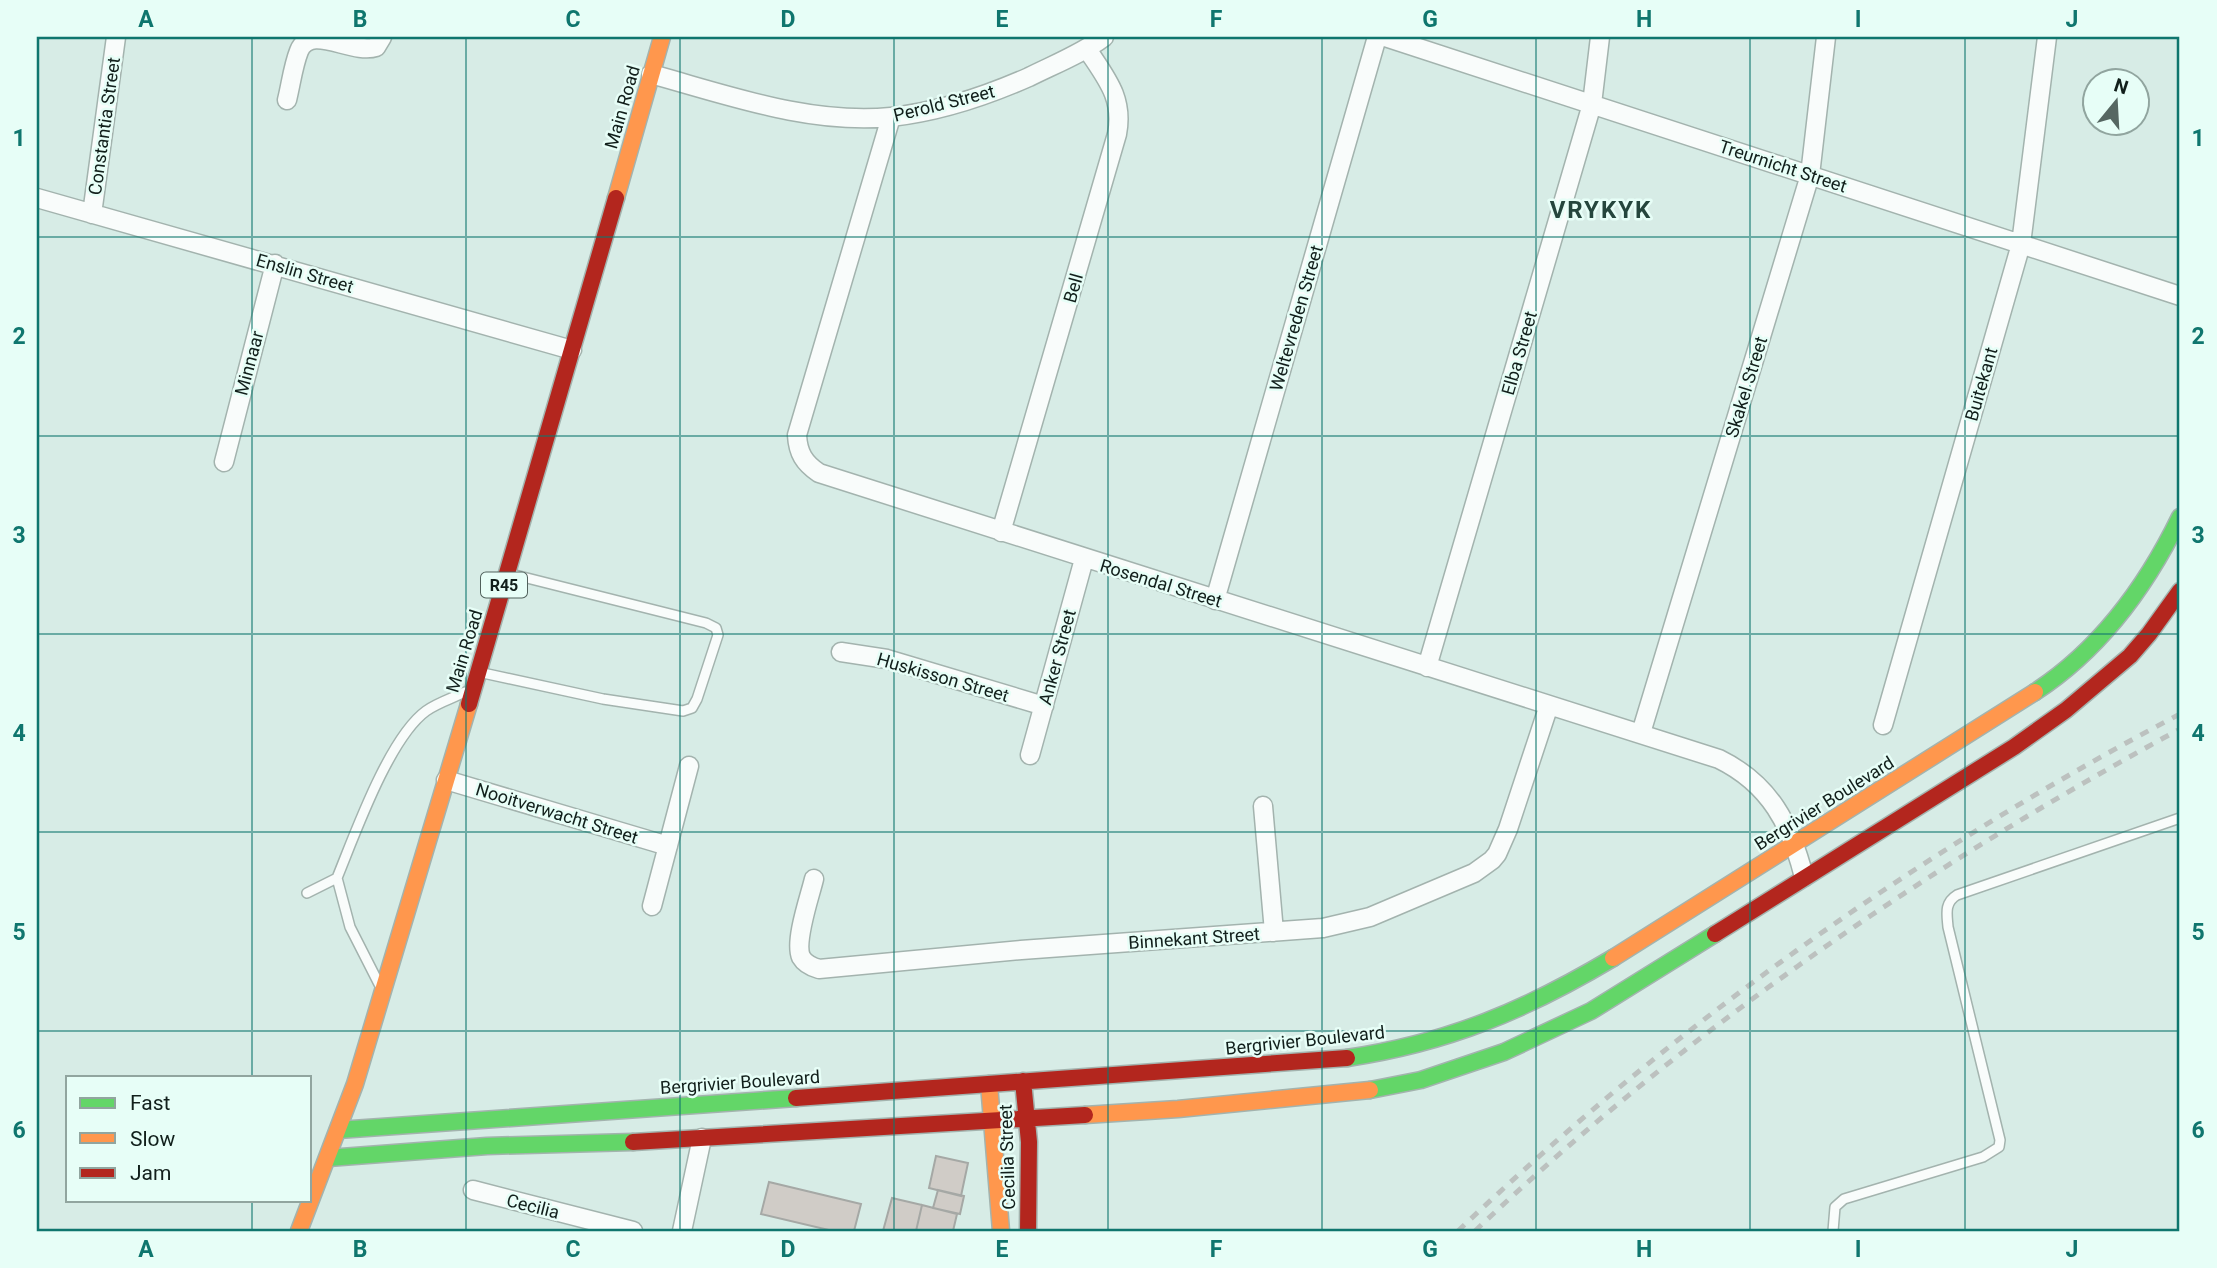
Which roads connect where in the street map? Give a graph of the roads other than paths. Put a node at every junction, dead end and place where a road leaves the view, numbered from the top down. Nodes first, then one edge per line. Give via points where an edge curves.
1 (117, 37) edge
2 (382, 37) edge
3 (662, 37) edge
4 (1104, 37) edge
5 (1377, 37) edge
6 (1385, 37) edge
7 (1600, 37) edge
8 (1826, 37) edge
9 (2047, 37) edge
10 (1087, 49) junction
11 (651, 75) junction
12 (287, 100) dead end
13 (1592, 104) junction
14 (891, 117) junction
15 (1810, 175) junction
16 (37, 198) edge
17 (92, 214) junction
18 (2021, 244) junction
19 (275, 264) junction
20 (2180, 296) edge
21 (572, 350) junction
22 (224, 462) dead end
23 (2180, 517) edge
24 (1001, 532) junction
25 (1084, 559) junction
26 (508, 573) junction
27 (2180, 591) edge
28 (1215, 600) junction
29 (841, 652) dead end
30 (1427, 667) junction
31 (478, 672) junction
32 (473, 688) junction
33 (1549, 705) junction
34 (1044, 706) junction
35 (1883, 725) dead end
36 (1641, 733) junction
37 (1030, 755) dead end
38 (689, 766) dead end
39 (446, 780) junction
40 (1263, 806) dead end
41 (2180, 818) edge
42 (1796, 843) junction
43 (668, 846) junction
44 (1804, 877) junction
45 (337, 878) junction
46 (814, 879) dead end
47 (307, 893) dead end
48 (652, 906) dead end
49 (1274, 932) junction
50 (384, 993) junction
51 (1023, 1081) junction
52 (989, 1084) junction
53 (1026, 1119) junction
54 (992, 1121) junction
55 (338, 1130) junction
56 (702, 1138) junction
57 (328, 1158) junction
58 (473, 1191) dead end
59 (312, 1198) edge
60 (311, 1202) edge
61 (299, 1231) edge
62 (633, 1231) edge
63 (682, 1231) edge
64 (1001, 1231) edge
65 (1028, 1231) edge
66 (1833, 1231) edge

1 - 17 street, Constantia Street
2 - 12 street via 376,47 363,49 321,38 307,40 299,50
3 - 11 street, Main Road / R45
4 - 10 street, Perold Street
5 - 28 street, Weltevreden Street
6 - 13 street, Treurnicht Street
7 - 13 street, Elba Street
8 - 15 street, Skakel Street
9 - 18 street, Buitekant
10 - 14 street, Perold Street via 994,93
10 - 24 street, Bell via 1119,106 1118,134
11 - 14 street, Perold Street via 792,111
11 - 21 street, Main Road / R45
13 - 15 street, Treurnicht Street
13 - 30 street, Elba Street
14 - 24 street, Rosendal Street via 797,446 807,465 818,473
15 - 18 street, Treurnicht Street
15 - 36 street, Skakel Street
16 - 17 street, Enslin Street
17 - 19 street, Enslin Street
18 - 20 street, Treurnicht Street
18 - 35 street, Buitekant
19 - 21 street, Enslin Street
19 - 22 street, Minnaar
21 - 26 street, Main Road / R45
23 - 42 street, Bergrivier Boulevard via 2130,602 2076,660 2039,689
24 - 25 street, Rosendal Street
25 - 28 street, Rosendal Street
25 - 34 street, Anker Street
26 - 31 street, Main Road / R45
26 - 31 lane via 716,628 705,681 692,708 683,711
27 - 44 street via 2145,639 2078,703
28 - 30 street, Rosendal Street
29 - 34 street, Huskisson Street via 887,659
30 - 33 street, Rosendal Street
31 - 32 street, Main Road / R45
32 - 39 street, Main Road / R45
32 - 45 lane via 426,711 403,734
33 - 36 street, Rosendal Street
33 - 49 street, Binnekant Street via 1501,846 1485,866 1370,917
34 - 37 street, Anker Street
36 - 42 street, Rosendal Street via 1719,759 1748,775
38 - 43 street
39 - 43 street, Nooitverwacht Street
39 - 50 street, Main Road / R45
40 - 49 street
41 - 66 lane via 1950,901 1948,927 1999,1147 1983,1157 1844,1199 1835,1207
42 - 44 street, Rosendal Street
42 - 51 street, Bergrivier Boulevard via 1610,961 1512,1011 1457,1033 1403,1049 1327,1061
43 - 48 street
44 - 53 street via 1591,1011 1504,1052 1421,1080 1284,1101
45 - 47 lane
45 - 50 lane via 350,927
46 - 49 street, Binnekant Street via 799,950 805,962 820,969
50 - 55 street, Main Road / R45
51 - 52 street, Bergrivier Boulevard
51 - 53 street, Cecilia Street
52 - 54 street, Cecilia Street
52 - 55 street, Bergrivier Boulevard
53 - 54 street
53 - 65 street, Cecilia Street
54 - 56 street
54 - 64 street, Cecilia Street
55 - 57 street, Main Road / R45
56 - 57 street
56 - 63 street
57 - 59 street, Main Road / R45
58 - 62 street, Cecilia
60 - 61 street, Main Road / R45

